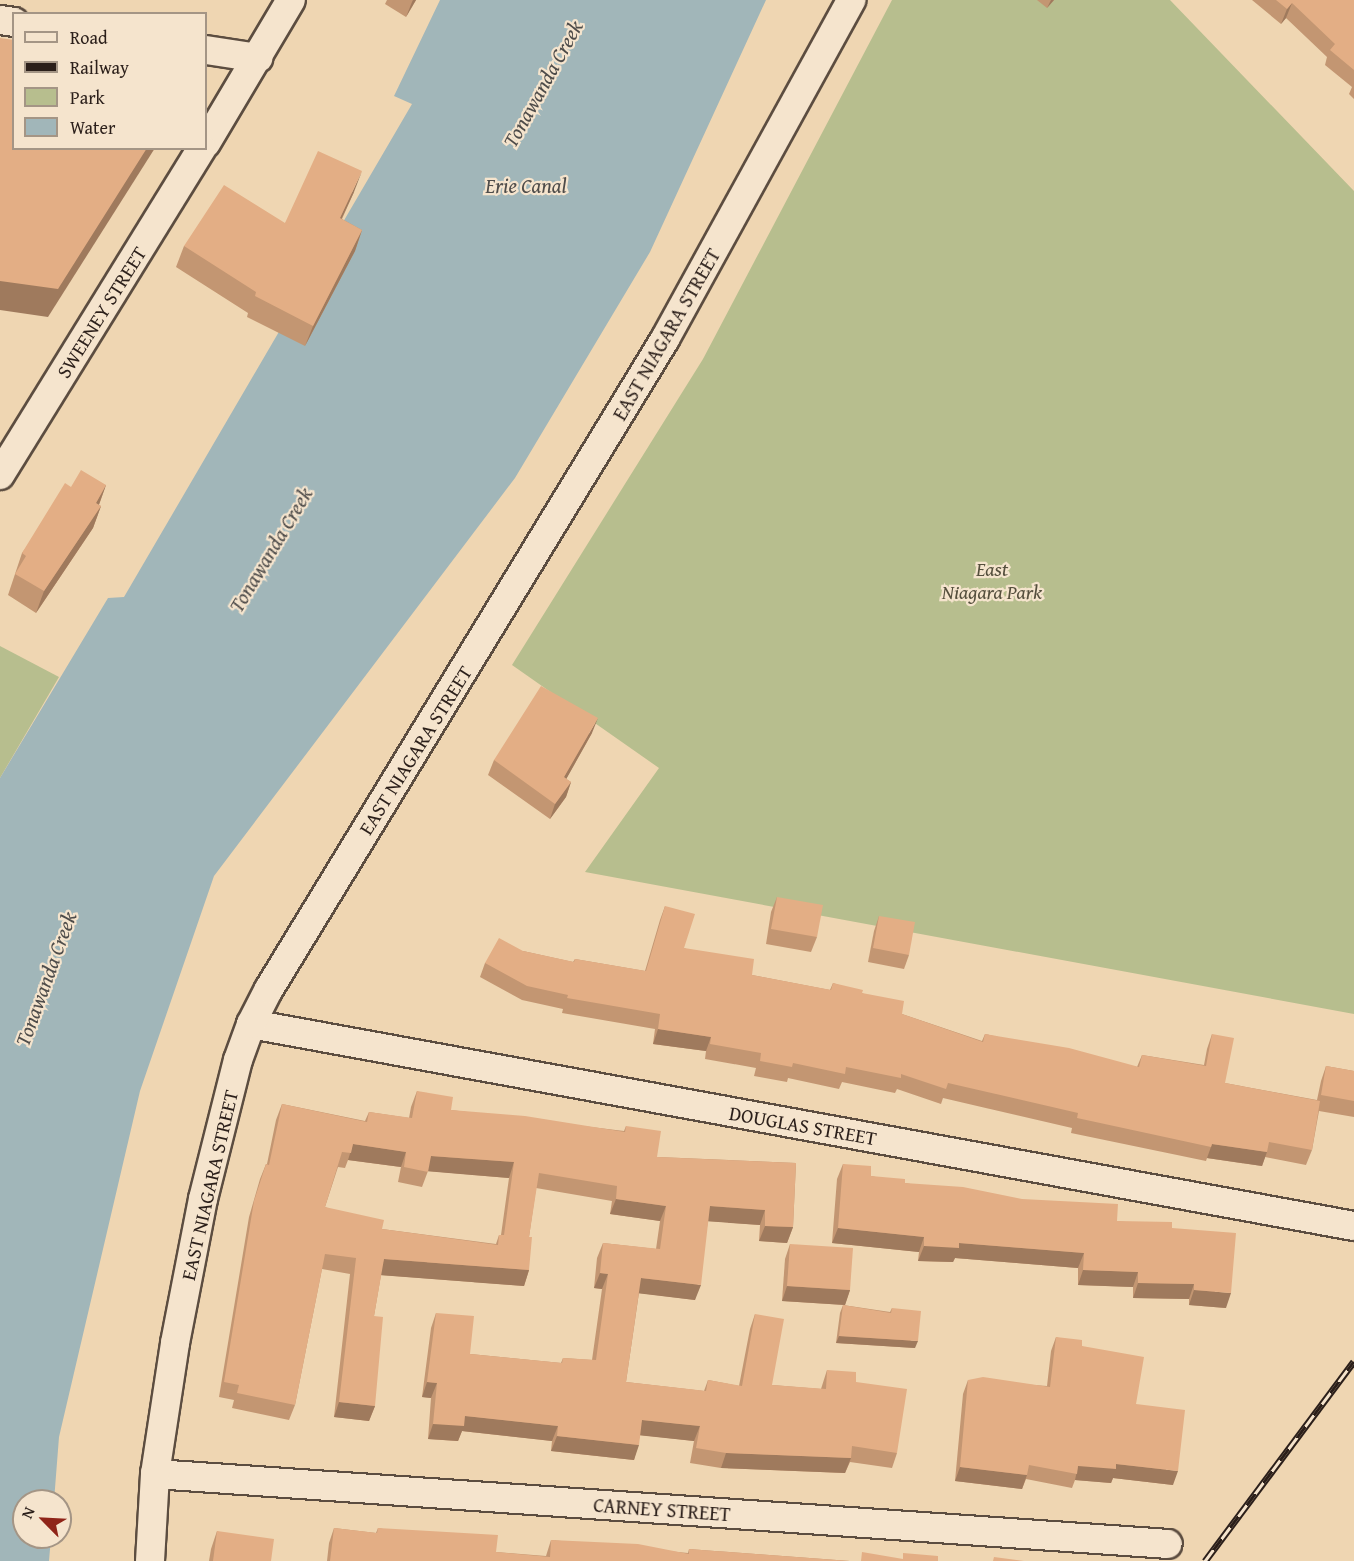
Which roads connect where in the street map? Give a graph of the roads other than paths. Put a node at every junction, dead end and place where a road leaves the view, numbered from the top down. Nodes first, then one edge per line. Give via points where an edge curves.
1 (291, 0) edge
2 (851, 0) edge
3 (207, 50) edge
4 (258, 58) junction
5 (207, 141) edge
6 (201, 150) edge
7 (0, 475) edge
8 (251, 1024) junction
9 (1354, 1226) edge
10 (155, 1474) junction
11 (1168, 1544) dead end
12 (150, 1561) edge

1 - 4 street
2 - 8 street, EAST NIAGARA STREET via 665,339 269,988
3 - 4 street
4 - 5 street
6 - 7 street, SWEENEY STREET
8 - 9 street, DOUGLAS STREET
8 - 10 street, EAST NIAGARA STREET via 238,1059 203,1199
10 - 11 street, CARNEY STREET
10 - 12 street, EAST NIAGARA STREET

